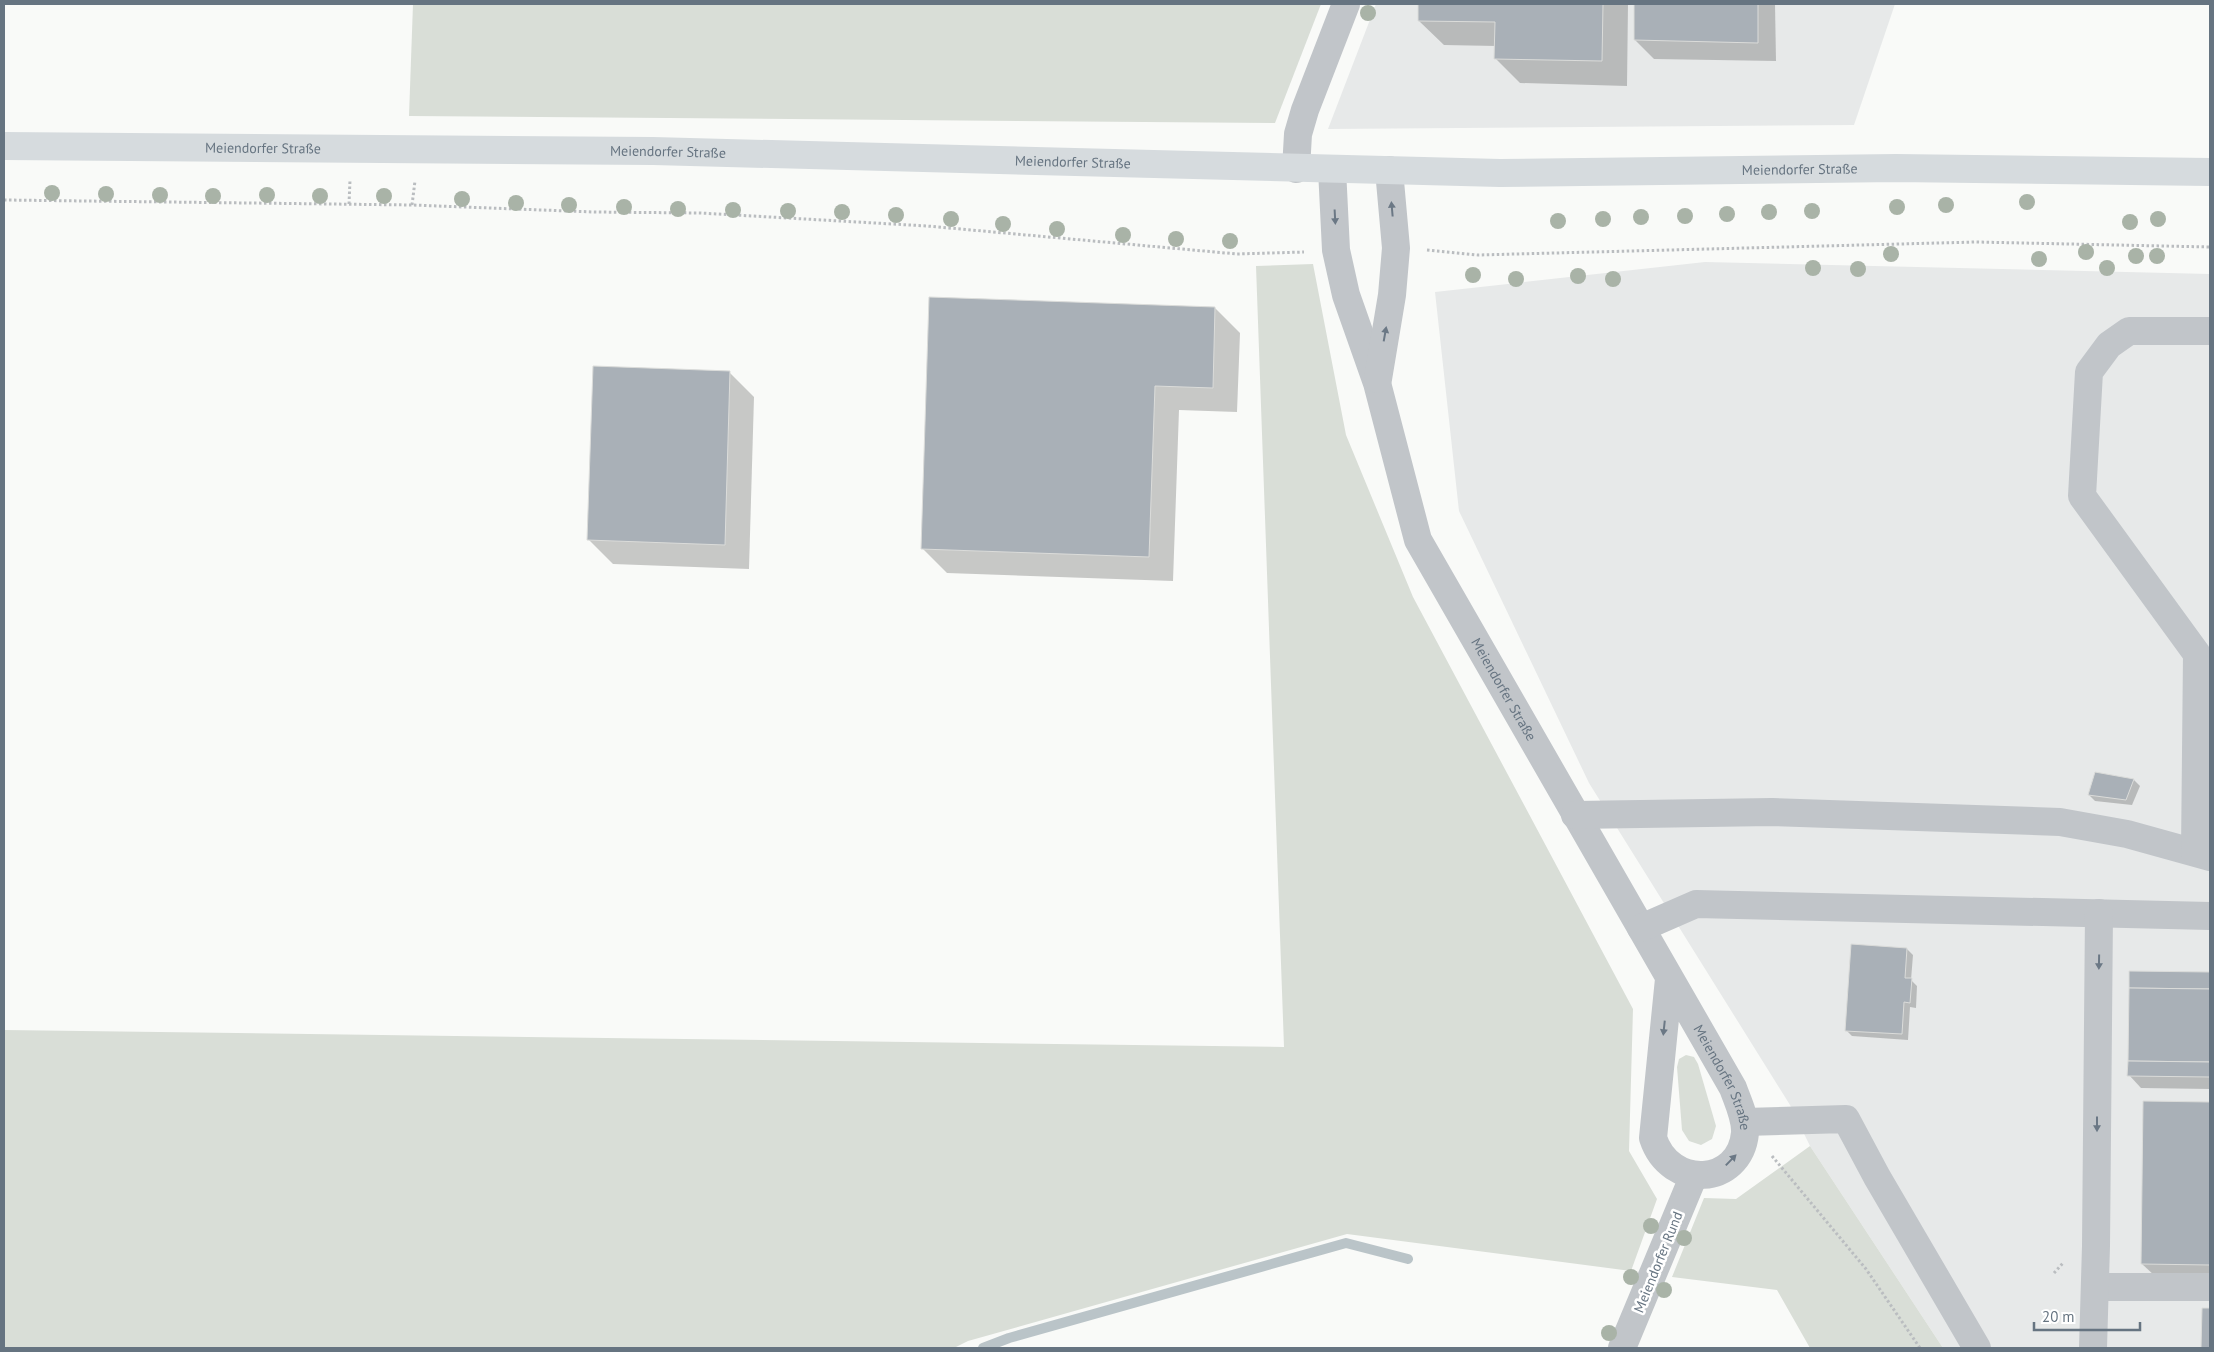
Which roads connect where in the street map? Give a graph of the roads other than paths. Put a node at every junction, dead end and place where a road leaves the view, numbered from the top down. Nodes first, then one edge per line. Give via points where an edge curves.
1 (1346, 4) edge
2 (4, 146) edge
3 (1296, 169) junction
4 (1332, 169) junction
5 (1389, 170) junction
6 (2210, 172) edge
7 (2210, 331) edge
8 (1377, 382) junction
9 (1575, 815) junction
10 (2202, 855) edge
11 (2099, 913) junction
12 (2210, 916) edge
13 (1641, 928) junction
14 (1669, 979) junction
15 (1745, 1122) junction
16 (1694, 1175) junction
17 (2095, 1287) junction
18 (2210, 1287) edge
19 (1622, 1348) edge
20 (1977, 1348) edge
21 (2093, 1348) edge

1 - 3 street via 1305,110 1298,134
2 - 3 main road, Meiendorfer Straße via 663,151
3 - 4 main road, Meiendorfer Straße
4 - 5 main road, Meiendorfer Straße
4 -> 8 street, Meiendorfer Straße via 1336,250 1346,295
5 - 6 main road, Meiendorfer Straße via 1510,173 1896,168
8 -> 5 street, Meiendorfer Straße via 1392,295 1396,248
7 - 10 street via 2129,330 2109,345 2089,372 2082,496 2197,654
8 - 9 street, Meiendorfer Straße via 1418,540
9 - 10 street via 1772,812 2060,822 2127,834
9 - 13 street, Meiendorfer Straße
11 - 12 street
11 - 13 street via 1696,904
11 -> 17 street
13 - 14 street, Meiendorfer Straße
14 - 15 street, Meiendorfer Straße via 1734,1088
14 -> 16 street via 1653,1138 1665,1161
16 -> 15 street, Meiendorfer Straße via 1712,1173 1729,1164 1743,1144
15 - 20 street via 1846,1119
16 - 19 street, Meiendorfer Rund
17 - 18 street
17 - 21 street

